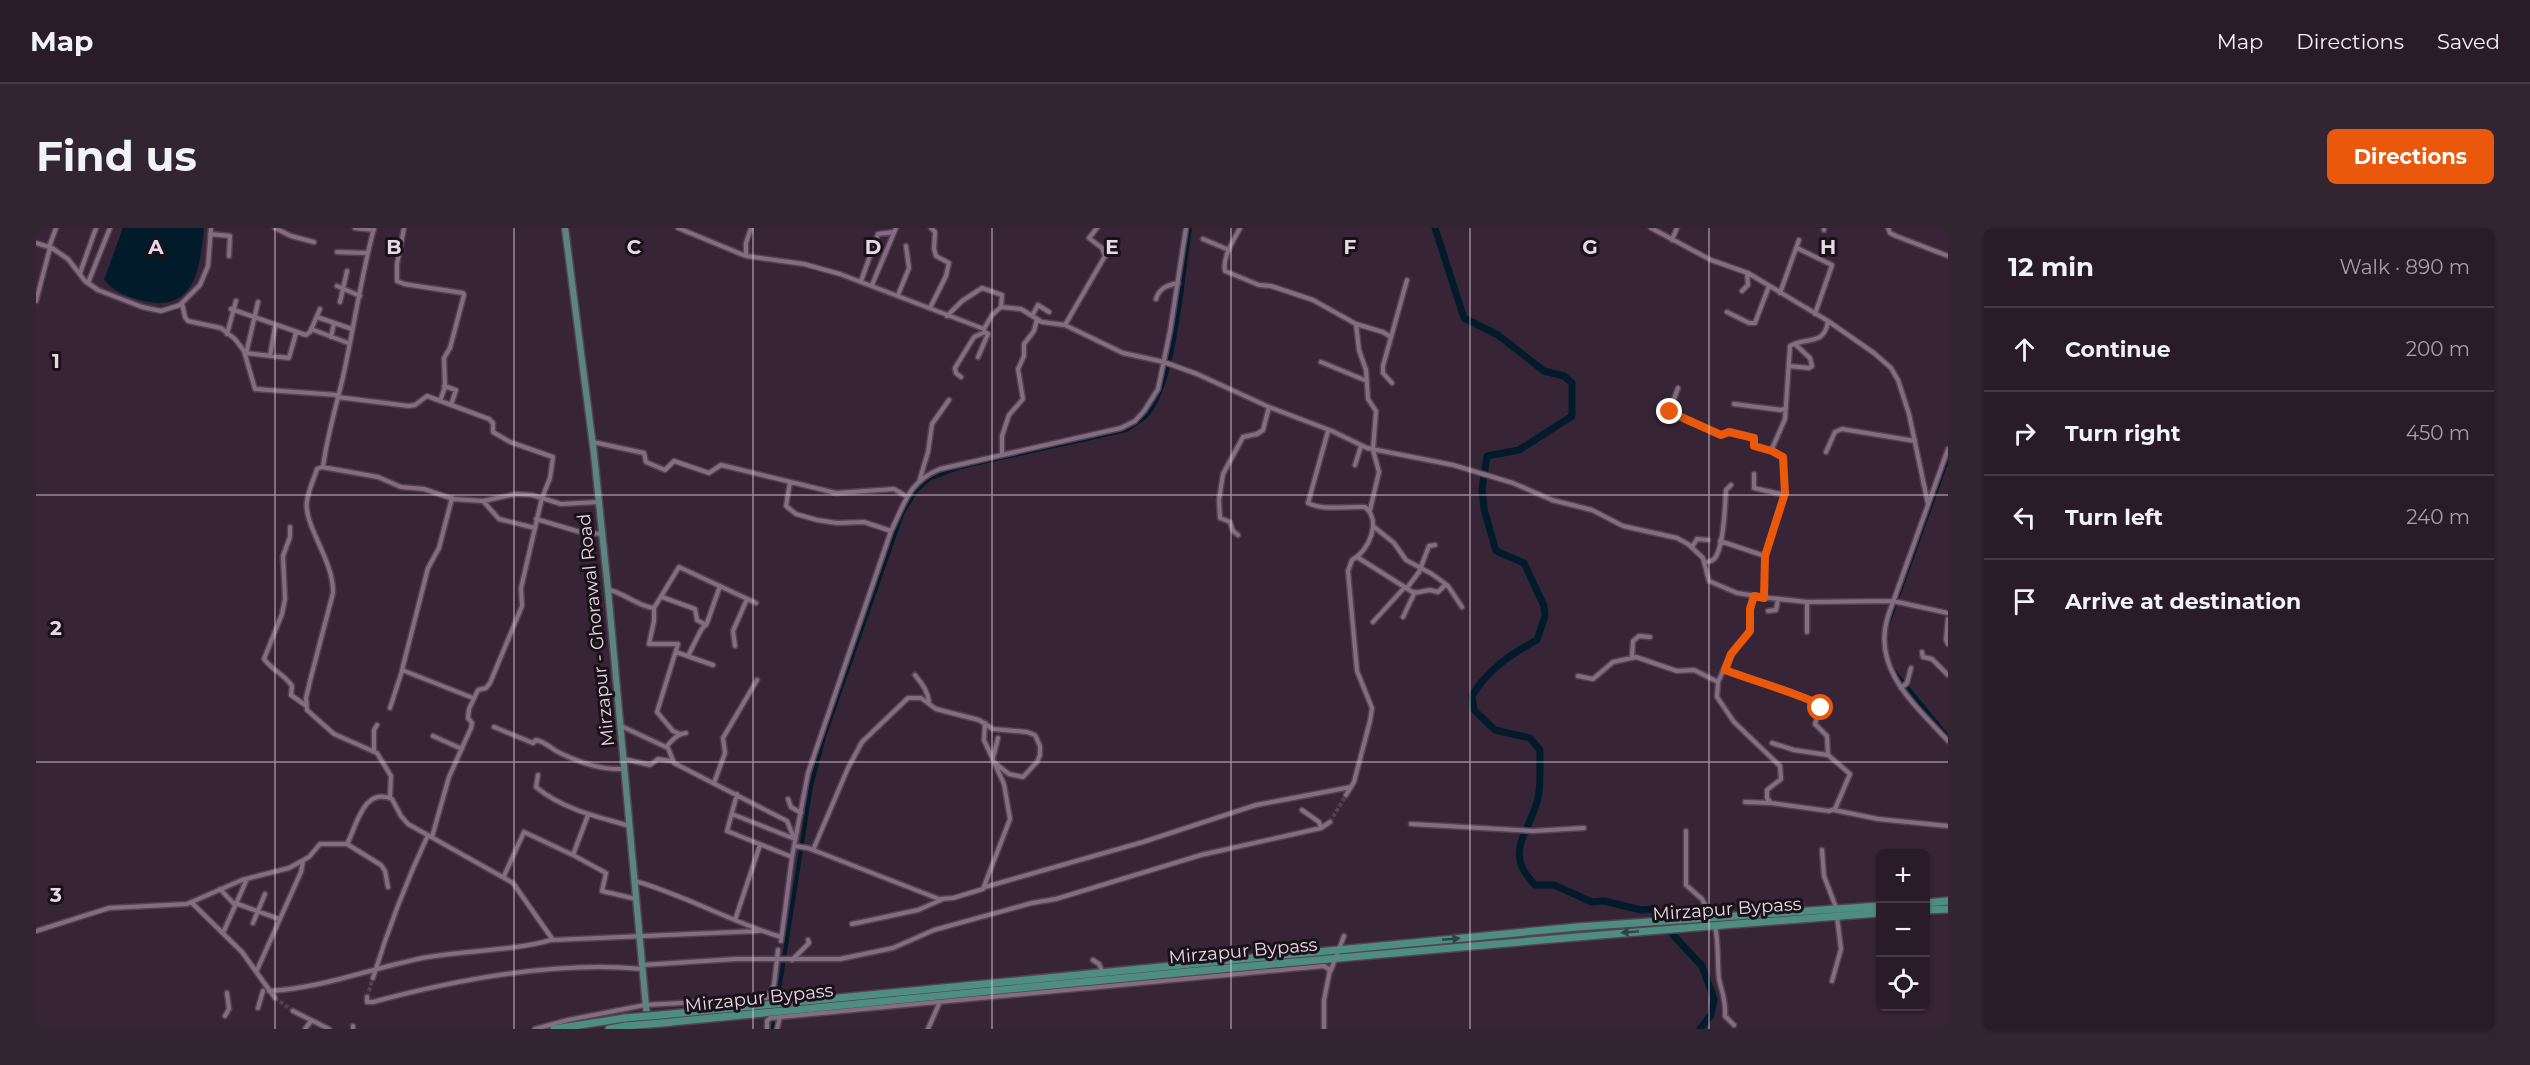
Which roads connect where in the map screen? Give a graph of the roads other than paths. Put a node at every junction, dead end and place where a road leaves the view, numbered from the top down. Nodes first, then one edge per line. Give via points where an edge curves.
1 (56, 228) edge
2 (96, 228) edge
3 (110, 228) edge
4 (210, 228) edge
5 (275, 228) edge
6 (355, 228) edge
7 (404, 228) edge
8 (565, 228) edge
9 (678, 228) edge
10 (752, 228) edge
11 (931, 228) edge
12 (1097, 228) edge
13 (1186, 228) edge
14 (1240, 228) edge
15 (1651, 228) edge
16 (1677, 228) edge
17 (1888, 228) edge
18 (374, 229) edge
19 (895, 230) edge
20 (210, 234) junction
21 (1203, 238) dead end
22 (1673, 238) junction
23 (1799, 240) dead end
24 (314, 242) dead end
25 (36, 243) edge
26 (906, 246) dead end
27 (50, 248) junction
28 (1797, 248) junction
29 (1229, 250) junction
30 (337, 252) dead end
31 (366, 252) junction
32 (229, 256) dead end
33 (746, 256) junction
34 (1948, 256) edge
35 (347, 271) dead end
36 (1747, 273) junction
37 (80, 274) junction
38 (1407, 280) dead end
39 (861, 281) junction
40 (88, 283) junction
41 (1178, 283) junction
42 (872, 285) junction
43 (337, 286) dead end
44 (1769, 286) junction
45 (344, 289) junction
46 (1742, 291) dead end
47 (1781, 291) junction
48 (360, 296) junction
49 (898, 296) junction
50 (1156, 299) dead end
51 (36, 300) edge
52 (236, 301) dead end
53 (258, 302) dead end
54 (340, 302) dead end
55 (182, 303) junction
56 (1001, 307) junction
57 (320, 309) dead end
58 (930, 309) junction
59 (232, 310) junction
60 (1049, 312) dead end
61 (1727, 312) dead end
62 (1815, 314) junction
63 (947, 315) junction
64 (1032, 315) junction
65 (317, 316) junction
66 (255, 318) junction
67 (1037, 319) junction
68 (1828, 321) junction
69 (334, 323) junction
70 (1356, 324) junction
71 (276, 326) junction
72 (1065, 326) junction
73 (311, 329) junction
74 (352, 329) junction
75 (984, 331) junction
76 (296, 333) junction
77 (227, 334) junction
78 (331, 337) junction
79 (1391, 337) junction
80 (348, 343) junction
81 (1794, 343) junction
82 (246, 354) junction
83 (270, 356) junction
84 (978, 357) dead end
85 (1321, 362) dead end
86 (1167, 364) junction
87 (1789, 366) junction
88 (961, 377) dead end
89 (1367, 381) junction
90 (1392, 383) dead end
91 (444, 386) junction
92 (1678, 388) dead end
93 (337, 396) junction
94 (949, 400) dead end
95 (440, 401) junction
96 (1734, 404) dead end
97 (451, 405) junction
98 (1269, 407) junction
99 (1786, 408) junction
100 (1328, 431) junction
101 (592, 441) junction
102 (1915, 441) junction
103 (1361, 446) junction
104 (1373, 450) junction
105 (1948, 450) edge
106 (1772, 451) junction
107 (1826, 452) dead end
108 (1002, 454) junction
109 (1355, 465) dead end
110 (323, 467) junction
111 (1754, 474) dead end
112 (790, 482) junction
113 (919, 482) junction
114 (1731, 485) dead end
115 (1785, 495) junction
116 (906, 496) junction
117 (452, 498) junction
118 (542, 498) junction
119 (483, 501) junction
120 (598, 502) junction
121 (1928, 504) junction
122 (1370, 511) junction
123 (536, 519) junction
124 (1373, 526) junction
125 (290, 527) dead end
126 (535, 528) junction
127 (891, 531) junction
128 (602, 534) junction
129 (1238, 535) dead end
130 (1708, 540) dead end
131 (1720, 541) junction
132 (1435, 545) dead end
133 (1692, 548) junction
134 (1765, 556) junction
135 (1357, 557) junction
136 (1705, 563) junction
137 (1420, 568) junction
138 (720, 586) junction
139 (1447, 586) junction
140 (1406, 588) junction
141 (608, 590) junction
142 (1415, 592) junction
143 (1754, 596) junction
144 (662, 597) junction
145 (1764, 598) junction
146 (747, 599) junction
147 (1778, 599) junction
148 (1896, 601) junction
149 (1807, 602) junction
150 (756, 603) dead end
151 (1462, 607) dead end
152 (654, 608) junction
153 (1768, 610) dead end
154 (1948, 613) edge
155 (1403, 617) dead end
156 (1948, 619) edge
157 (1373, 622) dead end
158 (706, 625) junction
159 (1808, 632) dead end
160 (1650, 637) dead end
161 (1948, 644) edge
162 (735, 646) dead end
163 (676, 652) junction
164 (1922, 652) dead end
165 (688, 656) junction
166 (1632, 657) junction
167 (713, 665) dead end
168 (1911, 668) dead end
169 (402, 670) junction
170 (1725, 670) junction
171 (915, 675) dead end
172 (1948, 675) edge
173 (1578, 676) dead end
174 (758, 680) dead end
175 (1718, 682) junction
176 (1903, 687) junction
177 (472, 698) junction
178 (929, 702) junction
179 (306, 706) junction
180 (390, 708) dead end
181 (985, 723) junction
182 (376, 725) dead end
183 (621, 726) junction
184 (494, 727) dead end
185 (680, 734) junction
186 (686, 734) dead end
187 (433, 736) dead end
188 (998, 738) dead end
189 (1947, 738) edge
190 (1772, 743) dead end
191 (666, 747) junction
192 (462, 749) junction
193 (374, 751) junction
194 (1828, 755) junction
195 (623, 759) junction
196 (672, 761) junction
197 (994, 761) junction
198 (624, 770) junction
199 (538, 775) dead end
200 (714, 783) junction
201 (1351, 787) junction
202 (737, 794) junction
203 (1346, 795) tunnel mouth
204 (390, 797) junction
205 (788, 799) dead end
206 (1745, 802) dead end
207 (1771, 803) junction
208 (1302, 810) dead end
209 (1834, 810) junction
210 (801, 813) junction
211 (732, 814) junction
212 (588, 815) junction
213 (1330, 822) tunnel mouth
214 (1411, 824) dead end
215 (630, 826) junction
216 (1948, 826) edge
217 (1321, 828) junction
218 (1584, 828) dead end
219 (1686, 831) dead end
220 (430, 836) junction
221 (795, 839) junction
222 (346, 844) junction
223 (760, 845) junction
224 (797, 846) junction
225 (813, 850) junction
226 (1822, 850) dead end
227 (573, 855) junction
228 (792, 857) junction
229 (303, 861) junction
230 (504, 876) junction
231 (247, 879) junction
232 (634, 881) junction
233 (388, 886) dead end
234 (985, 887) junction
235 (220, 889) junction
236 (265, 894) dead end
237 (636, 899) junction
238 (942, 899) junction
239 (190, 902) junction
240 (1948, 902) edge
241 (1930, 903) edge
242 (235, 904) junction
243 (1876, 907) edge
244 (1948, 909) edge
245 (1930, 910) edge
246 (257, 911) junction
247 (1837, 912) junction
248 (1876, 913) edge
249 (1712, 917) junction
250 (279, 919) junction
251 (735, 920) junction
252 (253, 923) dead end
253 (852, 924) dead end
254 (1714, 925) junction
255 (36, 931) edge
256 (759, 931) junction
257 (223, 933) junction
258 (639, 935) junction
259 (1344, 936) dead end
260 (553, 940) junction
261 (808, 940) dead end
262 (1340, 949) junction
263 (778, 950) dead end
264 (1337, 957) junction
265 (783, 960) junction
266 (1093, 960) dead end
267 (642, 967) junction
268 (376, 969) junction
269 (257, 970) junction
270 (1330, 970) junction
271 (1105, 976) junction
272 (373, 978) tunnel mouth
273 (1832, 981) dead end
274 (263, 991) dead end
275 (269, 991) junction
276 (226, 993) dead end
277 (367, 997) dead end
278 (275, 998) tunnel mouth
279 (938, 1002) junction
280 (645, 1005) junction
281 (258, 1008) dead end
282 (293, 1011) tunnel mouth
283 (225, 1016) dead end
284 (778, 1017) junction
285 (661, 1019) junction
286 (311, 1021) junction
287 (1734, 1025) dead end
288 (305, 1029) edge
289 (329, 1029) edge
290 (535, 1029) edge
291 (554, 1029) edge
292 (609, 1029) edge
293 (648, 1029) edge
294 (767, 1029) edge
295 (777, 1029) edge
296 (928, 1029) edge
297 (1324, 1029) edge

1 - 27 street
2 - 37 street
3 - 40 street
4 - 20 street
5 - 24 street
6 - 18 street
7 - 91 street via 397,281 464,294 444,358
8 - 101 main road, Mirzapur - Ghorawal Road
9 - 33 street
10 - 33 street
11 - 58 street via 935,232 936,256 949,263
12 - 72 street via 1089,238 1102,248 1105,256
13 - 41 street
14 - 29 street
15 - 22 street
16 - 22 street
17 - 34 street via 1896,236
18 - 31 street
19 - 39 street via 878,234
19 - 42 street
20 - 32 street via 230,236
20 - 55 street via 206,272 194,293
21 - 29 street
22 - 36 street via 1711,261
23 - 28 street
25 - 27 street
26 - 49 street via 909,268
27 - 37 street via 68,259
27 - 51 street
28 - 47 street
28 - 62 street via 1832,265
29 - 70 street via 1225,271 1313,300
30 - 31 street
31 - 48 street
33 - 39 street via 804,264
35 - 45 street
36 - 44 street
36 - 46 street via 1748,285
37 - 40 street
38 - 79 street
39 - 42 street
40 - 55 street via 118,299 155,311 173,309
41 - 50 street via 1165,287
41 - 86 street
42 - 49 street
43 - 45 street
44 - 47 street
44 - 61 street via 1755,323
45 - 48 street
45 - 54 street
47 - 62 street
48 - 74 street
49 - 58 street
52 - 59 street
53 - 66 street
55 - 77 street via 188,321 221,328
56 - 63 street via 1002,295 982,288
56 - 64 street via 1021,309
56 - 75 street
57 - 65 street
58 - 63 street
59 - 66 street
59 - 77 street
60 - 64 street via 1038,305
62 - 68 street
63 - 75 street
64 - 67 street
65 - 69 street
65 - 73 street
66 - 71 street
66 - 82 street
67 - 72 street
67 - 108 street via 1018,369 1023,399 1009,415 1002,436
68 - 81 street via 1820,337
68 - 102 street via 1877,355 1894,372
69 - 74 street
69 - 78 street
70 - 79 street
70 - 89 street
71 - 76 street
71 - 83 street
72 - 86 street via 1123,353
73 - 76 street via 306,335
73 - 78 street
74 - 80 street
75 - 84 street via 988,334
75 - 88 street via 974,337 955,368
76 - 83 street via 290,357
77 - 82 street
78 - 80 street
79 - 90 street via 1383,368
80 - 93 street
81 - 87 street via 1790,347
81 - 87 street via 1810,358 1812,366
82 - 83 street
82 - 93 street via 255,389
85 - 89 street
86 - 98 street
86 - 108 street via 1156,396 1128,425
87 - 99 street
89 - 104 street via 1369,402 1376,411
91 - 95 street
91 - 97 street via 456,390
92 - 106 street via 1672,414 1721,435 1729,432 1754,438 1754,446
93 - 95 street via 409,406 425,396
93 - 110 street
94 - 113 street via 932,424
95 - 97 street
96 - 99 street via 1783,411
97 - 118 street via 489,419 494,434 502,439 553,457
98 - 100 street
98 - 129 street via 1263,430 1243,437 1222,479 1220,518 1231,523
99 - 106 street via 1784,424
100 - 103 street
100 - 122 street via 1308,503 1365,507
101 - 112 street via 644,453 647,463 665,470 674,461 710,473 721,465
101 - 120 main road, Mirzapur - Ghorawal Road
102 - 107 street via 1842,429 1835,432
102 - 121 street
103 - 104 street
103 - 109 street
104 - 122 street via 1379,472
104 - 133 street via 1448,464 1502,480 1552,500 1592,510 1623,526 1677,538
105 - 121 street
106 - 115 street via 1783,457
108 - 113 street via 940,469
110 - 117 street via 378,477 401,487
110 - 179 street via 317,469 307,507 330,569 333,593
111 - 115 street via 1754,488
112 - 116 street via 842,493 894,489
112 - 127 street via 786,507 796,514 837,523 864,522
113 - 116 street
114 - 131 street via 1726,490
115 - 134 street
116 - 127 street
117 - 119 street
117 - 169 street via 439,548 428,568
118 - 119 street via 516,494
118 - 120 street via 561,504
118 - 123 street
119 - 126 street via 499,519
120 - 128 main road, Mirzapur - Ghorawal Road
121 - 148 street
122 - 124 street
123 - 126 street
123 - 128 street
124 - 135 street via 1371,538
124 - 137 street via 1394,543 1406,560
125 - 179 street via 283,556 285,599 264,658 292,686 291,695
126 - 177 street via 520,593 522,606 490,683
127 - 210 street via 821,731
128 - 141 main road, Mirzapur - Ghorawal Road
130 - 133 street via 1697,539
131 - 134 street
131 - 136 street via 1714,559
132 - 137 street via 1429,546
133 - 136 street
134 - 145 street
135 - 140 street
135 - 201 street via 1348,571 1352,634 1371,714
136 - 143 street via 1707,579 1712,584
137 - 139 street
137 - 140 street
138 - 144 street via 678,567
138 - 146 street
138 - 158 street
139 - 142 street via 1438,592
139 - 151 street
140 - 142 street
140 - 157 street
141 - 152 street
141 - 183 main road, Mirzapur - Ghorawal Road
142 - 155 street
143 - 145 street
143 - 170 street via 1750,631 1731,654
144 - 152 street
144 - 158 street via 695,609 698,621
145 - 147 street
146 - 150 street
146 - 162 street via 733,631
147 - 149 street
147 - 153 street via 1776,610
148 - 149 street
148 - 154 street
148 - 176 street via 1883,633 1884,650 1889,668
149 - 159 street
152 - 163 street via 649,644 678,644
156 - 161 street
158 - 165 street
160 - 166 street via 1639,636 1633,641
163 - 165 street
163 - 185 street via 657,712
164 - 172 street via 1923,657 1932,659
165 - 167 street
166 - 173 street via 1613,662 1593,679
166 - 175 street via 1677,671 1694,670
168 - 176 street
169 - 177 street
169 - 180 street
170 - 175 street
170 - 194 street via 1784,688 1821,705 1815,722 1827,736
171 - 178 street via 926,688
174 - 200 street via 723,738 725,753
175 - 207 street via 1718,700 1734,722 1781,769 1781,779 1767,790
176 - 189 street
177 - 192 street via 468,717 472,726
178 - 181 street via 936,709
178 - 225 street via 908,698 865,738
179 - 193 street via 309,714 334,734
181 - 197 street via 984,740
181 - 197 street via 993,729 1031,732 1040,746 1039,758 1023,777 1009,774
182 - 193 street
183 - 191 street
183 - 195 main road, Mirzapur - Ghorawal Road
184 - 198 street via 533,743 542,741 558,752 605,770
185 - 186 street
185 - 191 street
187 - 192 street
188 - 197 street
190 - 194 street
191 - 196 street
192 - 220 street
193 - 204 street via 391,776
194 - 209 street via 1850,776
195 - 196 street via 650,765 658,759
195 - 198 main road, Mirzapur - Ghorawal Road
196 - 200 street
197 - 234 street via 1006,791 1010,819
198 - 215 main road, Mirzapur - Ghorawal Road
199 - 212 street via 535,784 541,791
200 - 202 street
201 - 203 street
201 - 234 street via 1256,805
202 - 211 street
202 - 221 street via 787,821
204 - 220 street via 404,820
204 - 222 street via 368,803 356,819
205 - 210 street via 791,807
206 - 207 street
207 - 209 street
208 - 217 street
209 - 216 street
210 - 221 street
211 - 221 street
211 - 223 street via 727,831
212 - 215 street
212 - 227 street
213 - 217 street
214 - 218 street via 1533,831
215 - 232 main road, Mirzapur - Ghorawal Road
217 - 265 street via 1201,855 1064,897 934,930 892,948 840,959
219 - 249 street via 1686,885 1702,899
220 - 230 street
220 - 268 street via 406,880
221 - 224 street
222 - 229 street via 320,844
222 - 233 street via 381,865
223 - 228 street
223 - 251 street
224 - 225 street
224 - 228 street
225 - 238 street
226 - 247 street via 1824,876
227 - 230 street via 524,832
227 - 237 street via 606,873 602,891
228 - 256 street via 781,939
229 - 231 street
229 - 250 street
230 - 260 street via 517,888
231 - 235 street
231 - 242 street
232 - 237 main road, Mirzapur - Ghorawal Road
232 - 251 street via 656,886
234 - 238 street
235 - 239 street
235 - 242 street
236 - 246 street
237 - 258 main road, Mirzapur - Ghorawal Road
238 - 253 street via 918,910
239 - 255 street via 179,906 109,908
239 - 257 street
240 - 241 highway
242 - 246 street
242 - 257 street
243 - 247 highway, Mirzapur Bypass
244 - 245 highway
246 - 250 street
246 - 252 street
247 - 248 highway, Mirzapur Bypass
247 - 249 highway, Mirzapur Bypass
247 - 254 highway, Mirzapur Bypass
247 - 273 street via 1841,949
249 - 254 street
262 -> 249 highway, Mirzapur Bypass
250 - 269 street
251 - 256 street
254 -> 264 highway, Mirzapur Bypass
254 - 287 street via 1725,1016
256 - 258 street
257 - 269 street
258 - 260 street
258 - 267 main road, Mirzapur - Ghorawal Road
259 - 262 street
260 - 268 street via 428,957
261 - 265 street
262 - 264 street
262 - 271 highway, Mirzapur Bypass
263 - 265 street
264 - 270 street
264 - 271 highway, Mirzapur Bypass
265 - 267 street
265 - 280 street via 767,998
266 - 271 street via 1100,964
267 - 277 street via 539,971 478,979 373,1002 367,1002
267 - 280 main road, Mirzapur - Ghorawal Road
268 - 272 street
268 - 275 street via 294,989
269 - 275 street
270 - 279 street via 1308,967
270 - 297 street
271 - 285 highway, Mirzapur Bypass
274 - 281 street
275 - 278 street
276 - 283 street via 229,1009
279 - 284 street
279 - 296 street
280 - 290 street
280 - 293 main road, Mirzapur - Ghorawal Road
282 - 286 street
284 - 294 street via 770,1018
284 - 295 street
285 - 291 highway, Mirzapur Bypass, bridge via 625,1017
285 - 292 highway, Mirzapur Bypass, bridge
286 - 288 street
286 - 289 street

